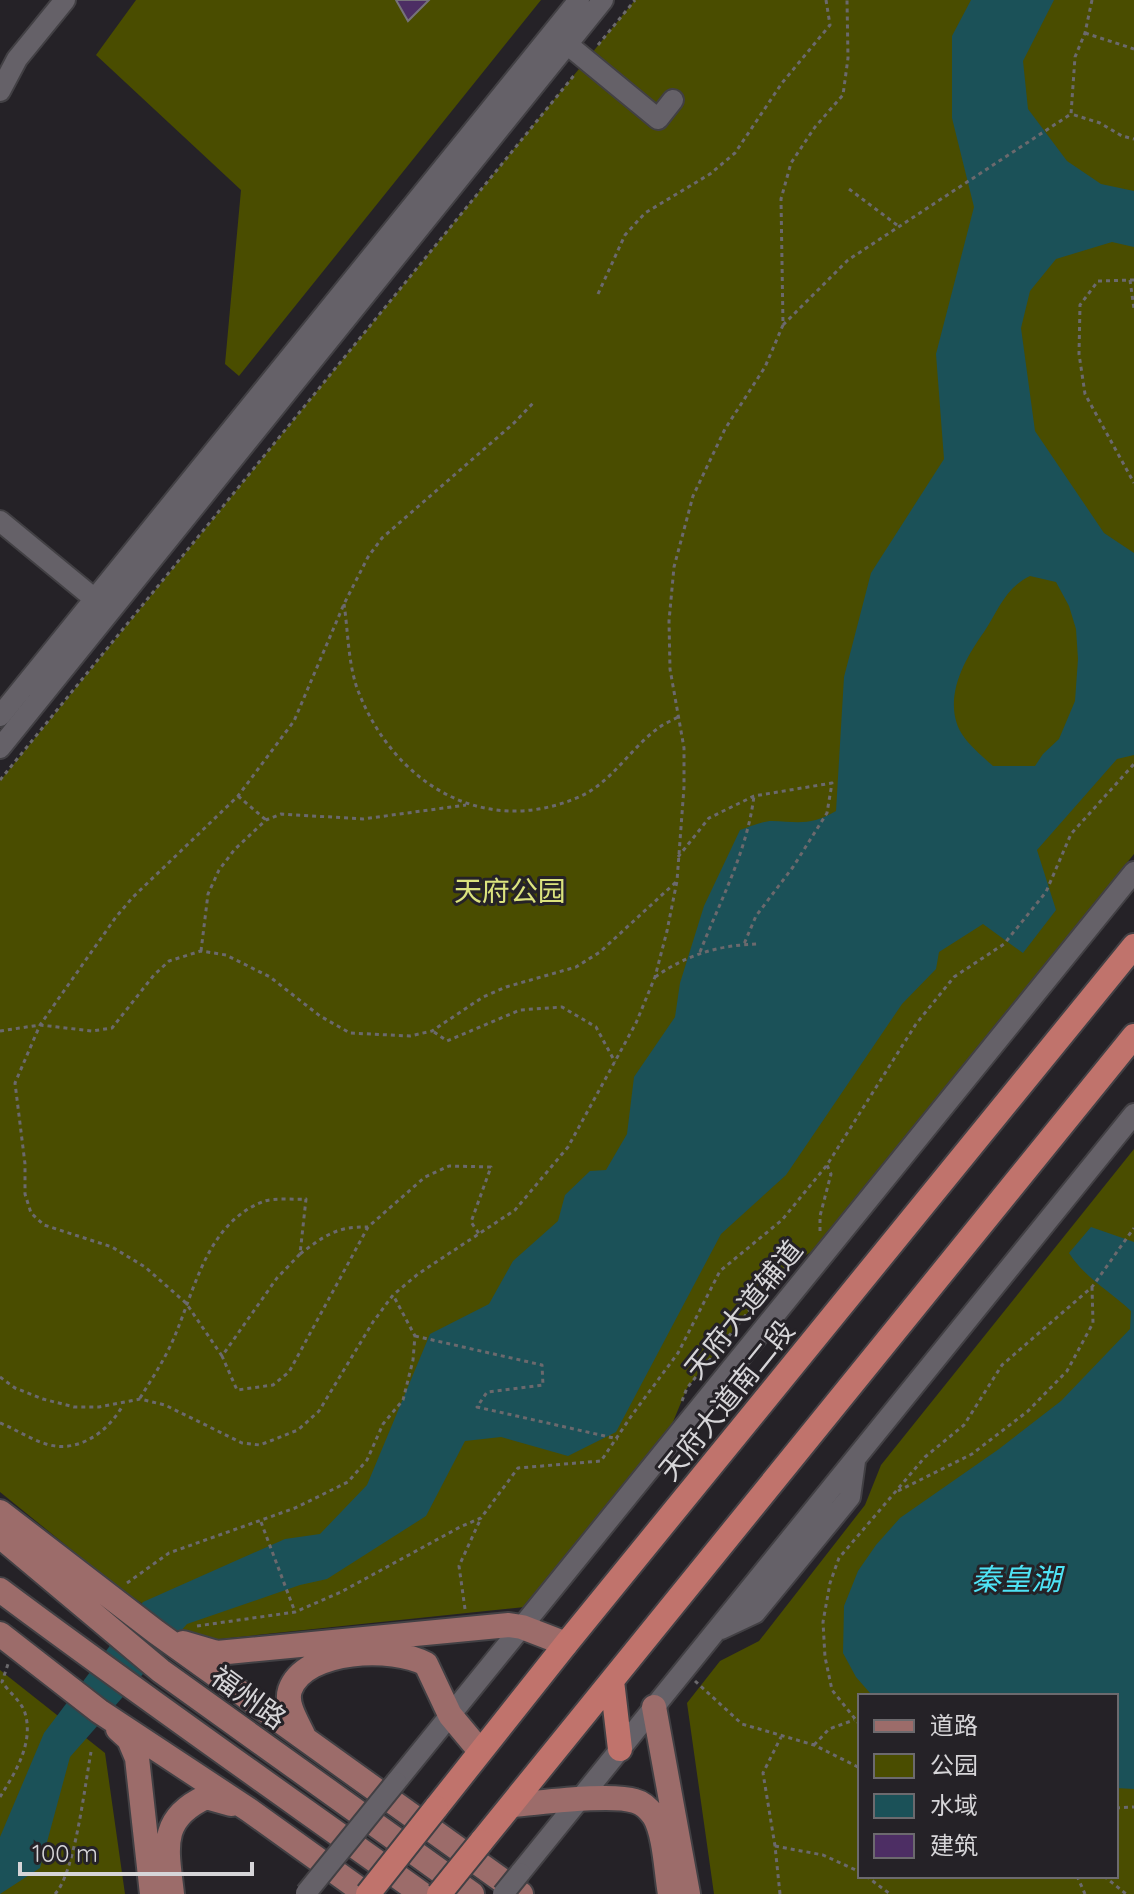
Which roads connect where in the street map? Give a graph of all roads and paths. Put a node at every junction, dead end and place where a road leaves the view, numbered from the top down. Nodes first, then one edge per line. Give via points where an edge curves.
1 (65, 0) edge
2 (579, 0) edge
3 (603, 0) edge
4 (635, 0) edge
5 (826, 0) edge
6 (847, 0) edge
7 (1092, 0) edge
8 (1085, 33) junction
9 (567, 44) junction
10 (1134, 49) edge
11 (586, 60) junction
12 (0, 91) edge
13 (673, 100) dead end
14 (1071, 114) junction
15 (1134, 139) edge
16 (849, 189) dead end
17 (898, 226) junction
18 (1132, 280) edge
19 (598, 294) dead end
20 (1134, 309) edge
21 (783, 325) junction
22 (535, 401) dead end
23 (1134, 483) edge
24 (0, 521) edge
25 (94, 597) junction
26 (344, 604) junction
27 (110, 613) junction
28 (0, 716) edge
29 (678, 717) junction
30 (0, 748) edge
31 (1134, 764) edge
32 (1129, 769) junction
33 (1134, 773) edge
34 (0, 780) edge
35 (238, 796) junction
36 (754, 796) junction
37 (466, 805) junction
38 (266, 820) junction
39 (678, 857) junction
40 (1134, 872) edge
41 (677, 881) junction
42 (744, 944) junction
43 (759, 944) dead end
44 (1134, 946) edge
45 (201, 951) junction
46 (700, 952) junction
47 (655, 977) junction
48 (40, 1025) junction
49 (0, 1031) edge
50 (432, 1031) junction
51 (1134, 1036) edge
52 (615, 1062) junction
53 (1134, 1114) edge
54 (827, 1165) junction
55 (368, 1227) junction
56 (1133, 1229) edge
57 (820, 1231) dead end
58 (480, 1235) junction
59 (300, 1254) junction
60 (795, 1262) dead end
61 (1092, 1287) junction
62 (393, 1295) junction
63 (186, 1303) junction
64 (415, 1336) junction
65 (222, 1356) junction
66 (0, 1377) edge
67 (140, 1399) junction
68 (123, 1404) junction
69 (677, 1411) dead end
70 (0, 1423) edge
71 (618, 1439) junction
72 (896, 1493) junction
73 (0, 1512) edge
74 (481, 1518) junction
75 (261, 1522) junction
76 (0, 1536) edge
77 (832, 1552) dead end
78 (839, 1558) junction
79 (120, 1589) dead end
80 (0, 1590) edge
81 (295, 1612) junction
82 (466, 1613) dead end
83 (193, 1626) dead end
84 (522, 1627) junction
85 (156, 1632) junction
86 (7, 1641) edge
87 (566, 1644) junction
88 (612, 1681) junction
89 (695, 1681) dead end
90 (654, 1707) junction
91 (99, 1711) junction
92 (450, 1715) junction
93 (854, 1720) junction
94 (858, 1723) edge
95 (781, 1737) junction
96 (307, 1742) junction
97 (814, 1745) junction
98 (620, 1749) junction
99 (480, 1751) junction
100 (91, 1752) dead end
101 (858, 1767) edge
102 (0, 1797) edge
103 (578, 1801) junction
104 (512, 1805) junction
105 (249, 1810) junction
106 (775, 1846) junction
107 (858, 1871) edge
108 (869, 1878) edge
109 (1106, 1878) edge
110 (520, 1884) edge
111 (305, 1893) edge
112 (55, 1894) edge
113 (152, 1894) edge
114 (172, 1894) edge
115 (367, 1894) edge
116 (422, 1894) edge
117 (439, 1894) edge
118 (472, 1894) edge
119 (503, 1894) edge
120 (670, 1894) edge
121 (688, 1894) edge
122 (780, 1894) edge
123 (890, 1894) edge
124 (1126, 1894) edge

1 - 12 street via 17,59
2 - 25 street
3 - 9 street
4 - 11 path
5 - 19 path via 830,25 735,153 645,213 625,235
6 - 21 path via 843,95 791,163 781,199
7 - 8 path
8 - 10 path
8 - 14 path via 1075,57
9 - 11 street
9 - 27 street
11 - 13 street via 658,119
11 - 34 path
14 - 15 path
14 - 17 path
16 - 17 path
17 - 21 path via 848,260
18 - 20 path
18 - 23 path via 1098,281 1080,305 1079,354 1085,394
21 - 29 path via 765,367 725,429 682,530 669,621
22 - 26 path via 382,538
24 - 25 street
25 - 27 street
25 - 28 street
26 - 35 path via 294,721
26 - 37 path via 355,683 383,740 438,791
27 - 30 street
29 - 37 path via 657,728 583,796 544,810 506,812
29 - 39 path via 684,787
31 - 32 path
32 - 33 path
32 - 54 path via 1071,834 1046,892 1004,944 954,977 916,1024
35 - 38 path
35 - 48 path via 133,897
36 - 39 path via 709,818
36 - 42 path via 832,783 827,813 756,916
36 - 46 path via 741,855
37 - 38 path via 363,819 281,814
38 - 45 path via 219,870 208,894
39 - 41 path
40 - 84 street, 天府大道辅道
41 - 47 path
41 - 50 path via 600,952 576,967 483,997
42 - 43 path
42 - 46 path
44 - 87 highway, 天府大道南二段
45 - 48 path via 169,961 112,1028
45 - 50 path via 226,955 270,977 350,1033 410,1036
46 - 47 path
47 - 52 path
48 - 49 path
48 - 63 path via 15,1083 31,1213 44,1225 123,1254
50 - 52 path via 447,1041 520,1010 562,1007 596,1027
51 - 88 highway
52 - 58 path via 568,1147 515,1210
53 - 90 street
54 - 57 path via 831,1174
54 - 71 path via 782,1220 720,1271 678,1353
55 - 58 path via 425,1177 449,1166 471,1165 491,1167 471,1222
55 - 59 path via 346,1226
55 - 65 path via 289,1372 273,1385 237,1390
56 - 61 path
58 - 62 path
59 - 63 path via 306,1199 264,1201 239,1216 219,1238
59 - 65 path
60 - 69 path via 782,1270 687,1388
61 - 72 path via 1002,1365 964,1425 925,1457
61 - 72 path via 1093,1323 1067,1371 1028,1411 972,1454
62 - 64 path
62 - 67 path via 319,1411 298,1430 260,1445 242,1443 165,1405
63 - 65 path
63 - 67 path via 171,1344
64 - 71 path via 542,1365 543,1385 487,1392 477,1407
64 - 75 path via 403,1400 383,1424 367,1460 348,1482
66 - 68 path via 15,1388 74,1407
67 - 68 path
68 - 70 path via 114,1421 97,1435 70,1446 47,1444
71 - 74 path via 601,1461 518,1468
72 - 78 path
73 - 85 main road
74 - 81 path
74 - 82 path via 459,1566
75 - 79 path via 169,1553
75 - 81 path
76 - 118 main road, 福州路 via 161,1671
77 - 78 path
78 - 93 path via 823,1622 825,1657 832,1690
80 - 116 main road, 福州路
81 - 83 path
84 - 85 main road via 217,1653
84 - 87 main road
84 - 92 street, 天府大道辅道
85 - 96 main road
86 - 91 main road
86 - 102 path via 2,1682 25,1712 26,1740 18,1768
87 - 99 highway, 天府大道南二段
88 - 98 highway
88 - 104 highway
89 - 95 path via 742,1724
90 - 98 street
90 - 121 main road
91 - 105 main road
91 - 113 main road via 129,1739 137,1758
92 - 96 main road via 433,1675 417,1659 395,1654 339,1656 317,1663 290,1691 291,1711
92 - 99 main road
92 - 111 street, 天府大道辅道, bridge
93 - 94 path
93 - 97 path via 829,1729
95 - 97 path
95 - 106 path via 763,1773
96 - 110 main road
97 - 101 path
98 - 103 street
99 - 115 highway, 天府大道南二段, bridge
100 - 112 path via 70,1862
103 - 104 main road
103 - 110 street
103 - 120 main road via 632,1800 644,1805 659,1828
104 - 117 highway, bridge
105 - 114 main road via 206,1797 173,1821 167,1845
105 - 115 main road
106 - 107 path via 823,1855
106 - 122 path
108 - 123 path
109 - 124 path
110 - 119 street, bridge

